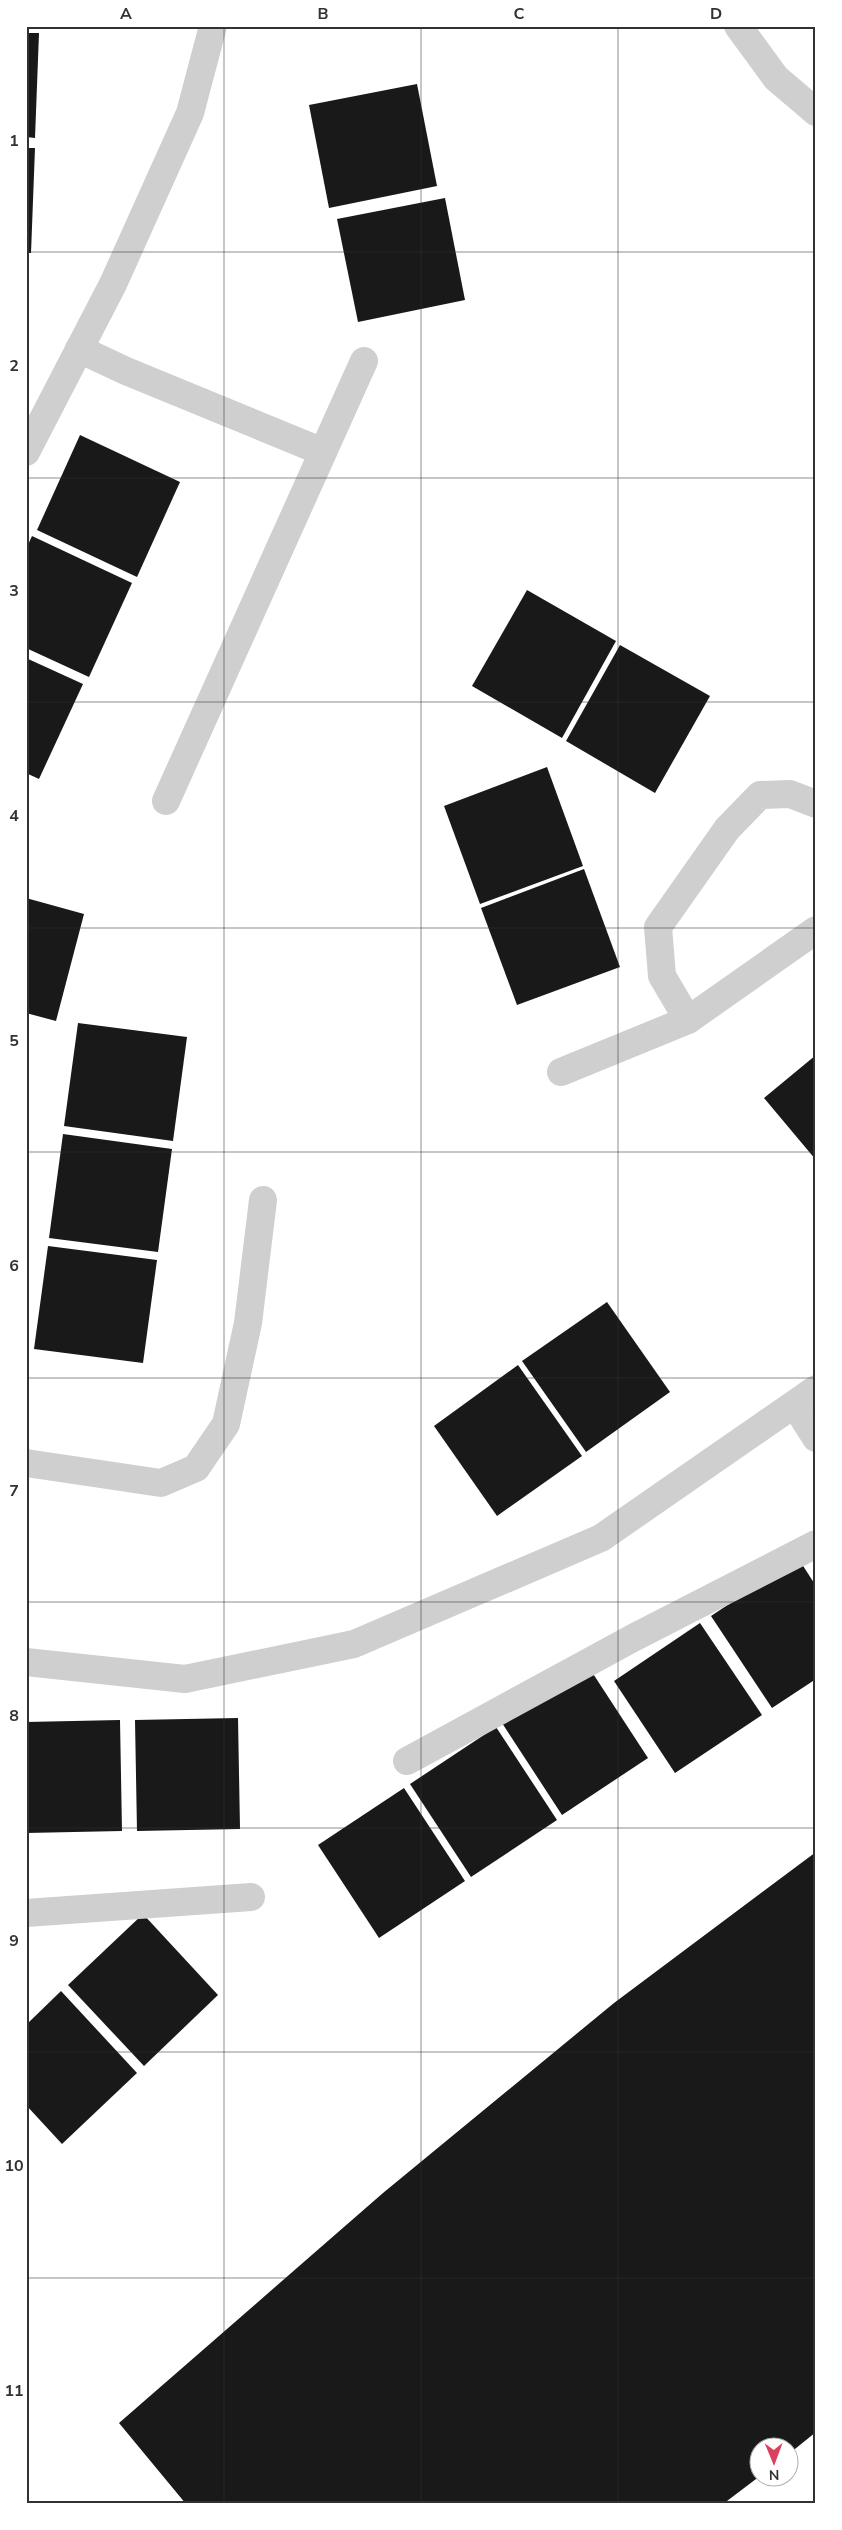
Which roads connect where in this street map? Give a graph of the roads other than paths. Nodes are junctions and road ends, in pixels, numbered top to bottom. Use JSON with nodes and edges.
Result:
{"nodes":[{"id":1,"x":213,"y":26,"type":"edge"},
{"id":2,"x":738,"y":26,"type":"edge"},
{"id":3,"x":816,"y":112,"type":"edge"},
{"id":4,"x":79,"y":349,"type":"junction"},
{"id":5,"x":364,"y":361,"type":"dead end"},
{"id":6,"x":26,"y":452,"type":"edge"},
{"id":7,"x":323,"y":452,"type":"junction"},
{"id":8,"x":166,"y":801,"type":"dead end"},
{"id":9,"x":816,"y":804,"type":"edge"},
{"id":10,"x":816,"y":930,"type":"edge"},
{"id":11,"x":688,"y":1020,"type":"junction"},
{"id":12,"x":561,"y":1072,"type":"dead end"},
{"id":13,"x":263,"y":1200,"type":"dead end"},
{"id":14,"x":806,"y":1397,"type":"edge"},
{"id":15,"x":816,"y":1438,"type":"edge"},
{"id":16,"x":26,"y":1463,"type":"edge"},
{"id":17,"x":816,"y":1544,"type":"edge"},
{"id":18,"x":26,"y":1662,"type":"edge"},
{"id":19,"x":407,"y":1761,"type":"dead end"},
{"id":20,"x":251,"y":1897,"type":"dead end"},
{"id":21,"x":26,"y":1913,"type":"edge"}],
"edges":[{"from":1,"to":4,"type":"street"},
{"from":2,"to":3,"type":"street"},
{"from":4,"to":6,"type":"street"},
{"from":4,"to":7,"type":"street"},
{"from":5,"to":7,"type":"street"},
{"from":7,"to":8,"type":"street"},
{"from":9,"to":11,"type":"street"},
{"from":10,"to":11,"type":"street"},
{"from":11,"to":12,"type":"street"},
{"from":13,"to":16,"type":"street"},
{"from":14,"to":15,"type":"street"},
{"from":14,"to":18,"type":"street"},
{"from":17,"to":19,"type":"street"},
{"from":20,"to":21,"type":"street"}]}
